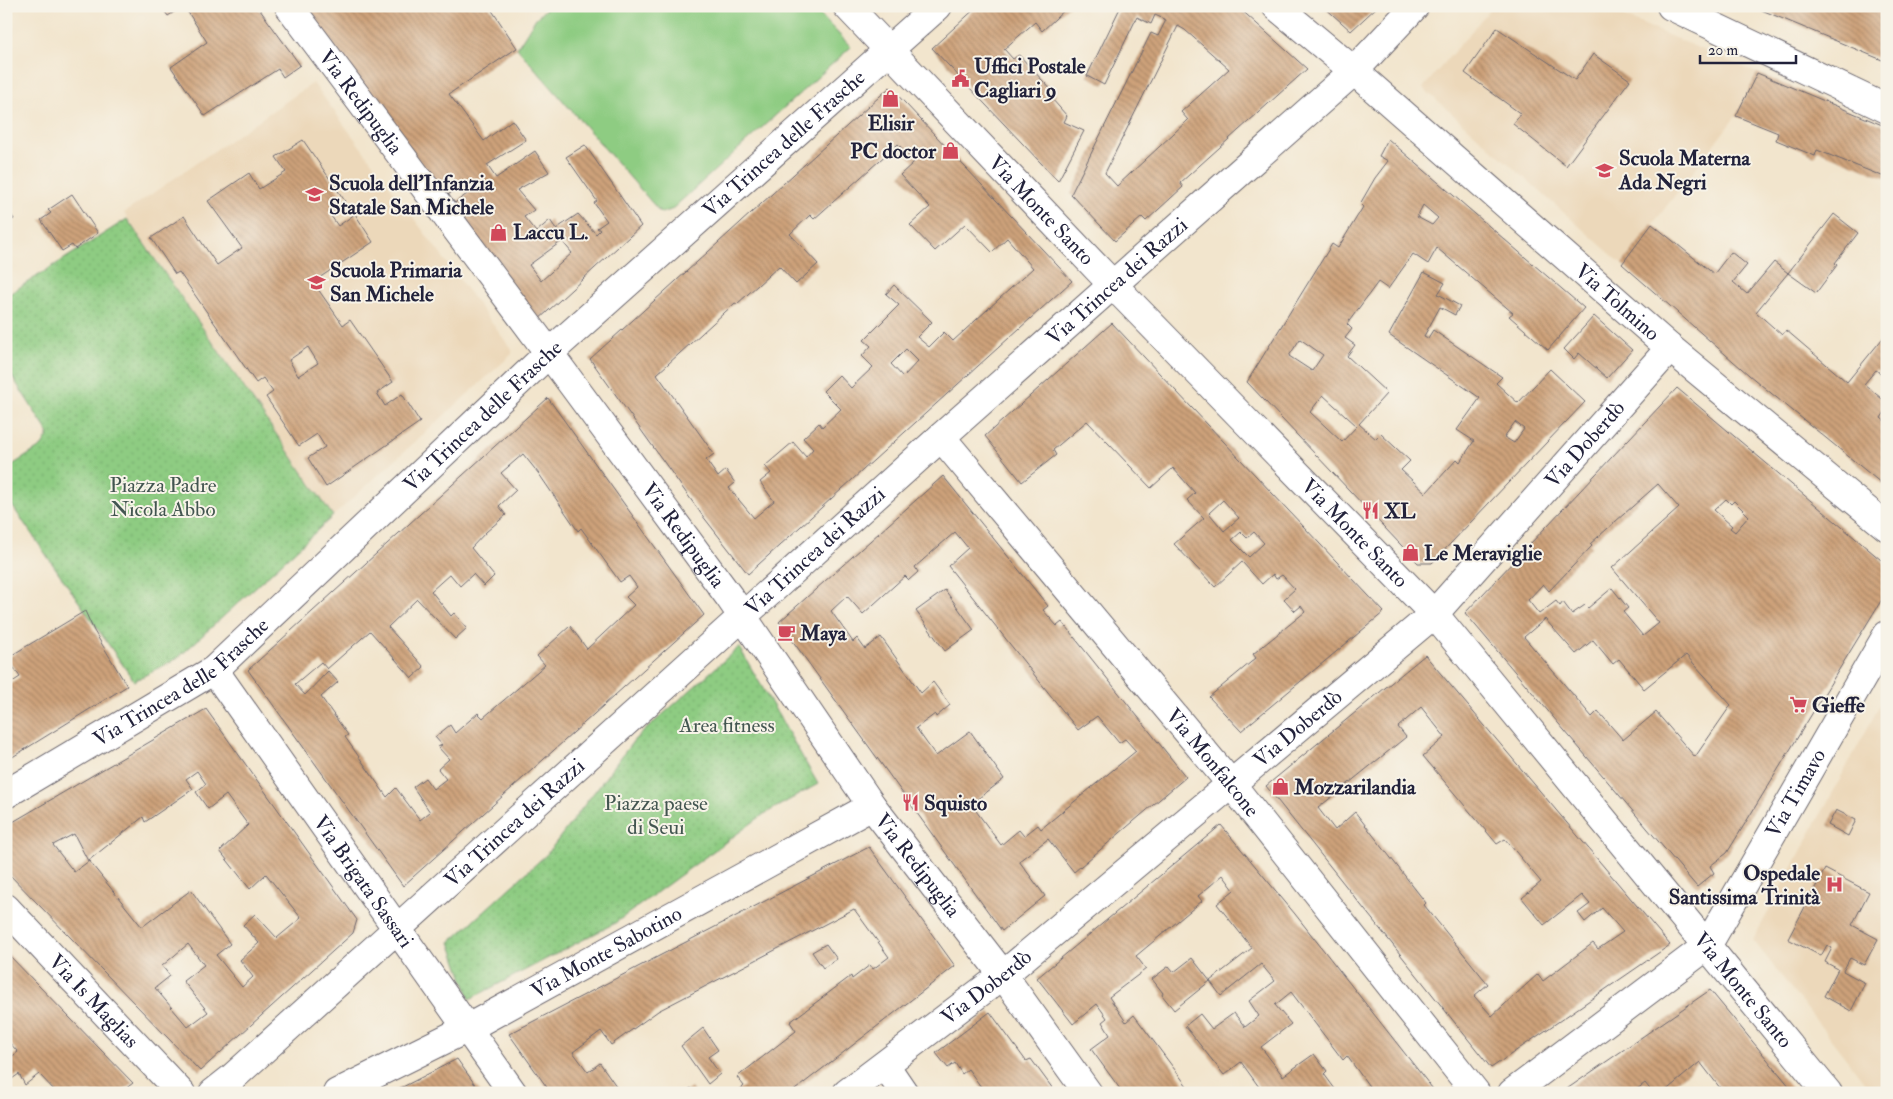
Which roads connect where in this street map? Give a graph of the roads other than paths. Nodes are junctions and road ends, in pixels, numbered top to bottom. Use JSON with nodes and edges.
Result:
{"nodes":[{"id":1,"x":289,"y":6,"type":"edge"},
{"id":2,"x":847,"y":6,"type":"edge"},
{"id":3,"x":938,"y":6,"type":"edge"},
{"id":4,"x":1276,"y":6,"type":"edge"},
{"id":5,"x":1415,"y":6,"type":"edge"},
{"id":6,"x":1671,"y":6,"type":"edge"},
{"id":7,"x":888,"y":50,"type":"junction"},
{"id":8,"x":1354,"y":71,"type":"junction"},
{"id":9,"x":1887,"y":109,"type":"edge"},
{"id":10,"x":1112,"y":284,"type":"junction"},
{"id":11,"x":1670,"y":348,"type":"junction"},
{"id":12,"x":549,"y":353,"type":"junction"},
{"id":13,"x":941,"y":437,"type":"junction"},
{"id":14,"x":1887,"y":527,"type":"edge"},
{"id":15,"x":1434,"y":614,"type":"junction"},
{"id":16,"x":743,"y":616,"type":"junction"},
{"id":17,"x":1887,"y":635,"type":"edge"},
{"id":18,"x":214,"y":670,"type":"junction"},
{"id":19,"x":1232,"y":785,"type":"junction"},
{"id":20,"x":6,"y":794,"type":"edge"},
{"id":21,"x":872,"y":806,"type":"junction"},
{"id":22,"x":6,"y":908,"type":"edge"},
{"id":23,"x":396,"y":929,"type":"junction"},
{"id":24,"x":1707,"y":946,"type":"junction"},
{"id":25,"x":1003,"y":975,"type":"junction"},
{"id":26,"x":468,"y":1028,"type":"junction"},
{"id":27,"x":885,"y":1065,"type":"junction"},
{"id":28,"x":182,"y":1093,"type":"edge"},
{"id":29,"x":213,"y":1093,"type":"edge"},
{"id":30,"x":337,"y":1093,"type":"edge"},
{"id":31,"x":513,"y":1093,"type":"edge"},
{"id":32,"x":847,"y":1093,"type":"edge"},
{"id":33,"x":904,"y":1093,"type":"edge"},
{"id":34,"x":1088,"y":1093,"type":"edge"},
{"id":35,"x":1476,"y":1093,"type":"edge"},
{"id":36,"x":1512,"y":1093,"type":"edge"},
{"id":37,"x":1828,"y":1093,"type":"edge"}],
"edges":[{"from":1,"to":12,"type":"street","name":"Via Redipuglia"},
{"from":2,"to":7,"type":"street","name":"Via Monte Santo"},
{"from":3,"to":7,"type":"street","name":"Via Trincea delle Frasche"},
{"from":4,"to":8,"type":"street","name":"Via Tolmino"},
{"from":5,"to":8,"type":"street","name":"Via Trincea dei Razzi"},
{"from":6,"to":9,"type":"street"},
{"from":7,"to":10,"type":"street","name":"Via Monte Santo"},
{"from":7,"to":12,"type":"street","name":"Via Trincea delle Frasche"},
{"from":8,"to":10,"type":"street","name":"Via Trincea dei Razzi"},
{"from":8,"to":11,"type":"street","name":"Via Tolmino"},
{"from":10,"to":13,"type":"street","name":"Via Trincea dei Razzi"},
{"from":10,"to":15,"type":"street","name":"Via Monte Santo"},
{"from":11,"to":14,"type":"street","name":"Via Tolmino"},
{"from":11,"to":15,"type":"street","name":"Via Doberdò"},
{"from":12,"to":16,"type":"street","name":"Via Redipuglia"},
{"from":12,"to":18,"type":"street","name":"Via Trincea delle Frasche"},
{"from":13,"to":16,"type":"street","name":"Via Trincea dei Razzi"},
{"from":13,"to":19,"type":"street","name":"Via Monfalcone"},
{"from":15,"to":19,"type":"street","name":"Via Doberdò"},
{"from":15,"to":24,"type":"street","name":"Via Monte Santo"},
{"from":16,"to":21,"type":"street","name":"Via Redipuglia"},
{"from":16,"to":23,"type":"street","name":"Via Trincea dei Razzi"},
{"from":17,"to":24,"type":"street","name":"Via Timavo"},
{"from":18,"to":20,"type":"street","name":"Via Trincea delle Frasche"},
{"from":18,"to":23,"type":"street","name":"Via Brigata Sassari"},
{"from":19,"to":25,"type":"street","name":"Via Doberdò"},
{"from":19,"to":35,"type":"street","name":"Via Monfalcone"},
{"from":21,"to":25,"type":"street","name":"Via Redipuglia"},
{"from":21,"to":26,"type":"street","name":"Via Monte Sabotino"},
{"from":22,"to":28,"type":"street","name":"Via Is Maglias"},
{"from":23,"to":26,"type":"street","name":"Via Brigata Sassari"},
{"from":23,"to":29,"type":"street","name":"Via Trincea dei Razzi"},
{"from":24,"to":36,"type":"street","name":"Via Timavo"},
{"from":24,"to":37,"type":"street","name":"Via Monte Santo"},
{"from":25,"to":27,"type":"street","name":"Via Doberdò"},
{"from":25,"to":34,"type":"street","name":"Via Redipuglia"},
{"from":26,"to":30,"type":"street","name":"Via Monte Sabotino"},
{"from":26,"to":31,"type":"street","name":"Via Brigata Sassari"},
{"from":27,"to":32,"type":"street","name":"Via Doberdò"},
{"from":27,"to":33,"type":"street"}]}
